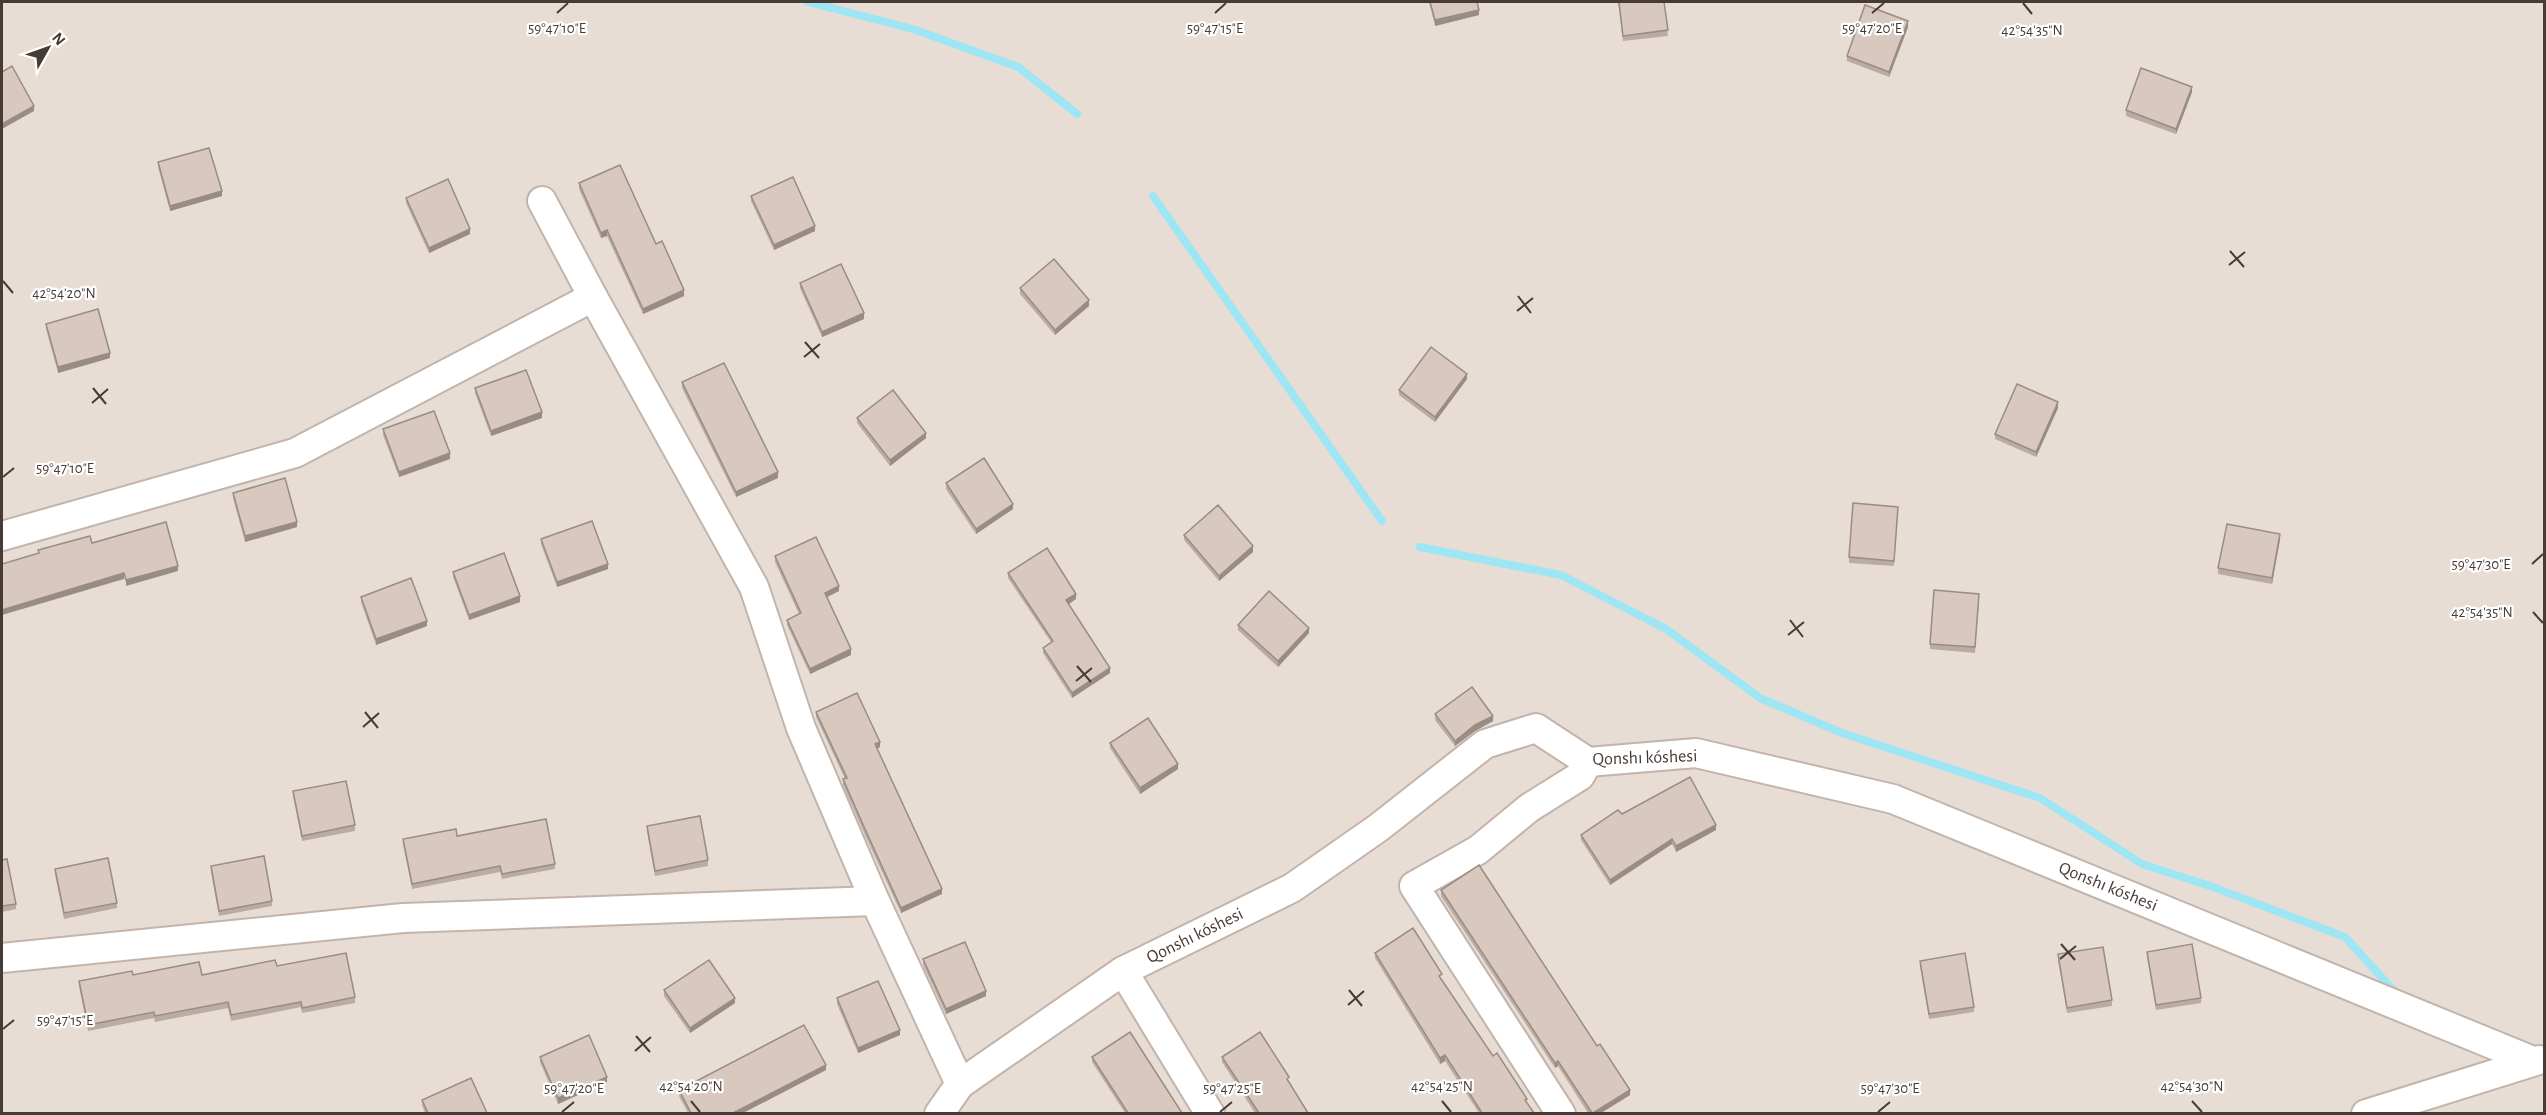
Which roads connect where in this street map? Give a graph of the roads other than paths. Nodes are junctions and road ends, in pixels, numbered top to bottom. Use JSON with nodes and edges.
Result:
{"nodes":[{"id":1,"x":542,"y":201,"type":"dead end"},
{"id":2,"x":593,"y":297,"type":"junction"},
{"id":3,"x":2,"y":536,"type":"edge"},
{"id":4,"x":1588,"y":762,"type":"junction"},
{"id":5,"x":875,"y":901,"type":"junction"},
{"id":6,"x":2,"y":958,"type":"edge"},
{"id":7,"x":1123,"y":971,"type":"junction"},
{"id":8,"x":2538,"y":1061,"type":"edge"},
{"id":9,"x":960,"y":1084,"type":"junction"},
{"id":10,"x":939,"y":1113,"type":"edge"},
{"id":11,"x":1210,"y":1113,"type":"edge"},
{"id":12,"x":1561,"y":1113,"type":"edge"},
{"id":13,"x":2366,"y":1113,"type":"edge"}],
"edges":[{"from":1,"to":2,"type":"street"},
{"from":2,"to":3,"type":"street"},
{"from":2,"to":5,"type":"street"},
{"from":4,"to":7,"type":"street","name":"Qonshı kóshesi"},
{"from":4,"to":8,"type":"street","name":"Qonshı kóshesi"},
{"from":4,"to":12,"type":"street"},
{"from":5,"to":6,"type":"street"},
{"from":5,"to":9,"type":"street"},
{"from":7,"to":9,"type":"street","name":"Qonshı kóshesi"},
{"from":7,"to":11,"type":"street"},
{"from":8,"to":13,"type":"street","name":"Qonshı kóshesi"},
{"from":9,"to":10,"type":"street","name":"Qonshı kóshesi"}]}
